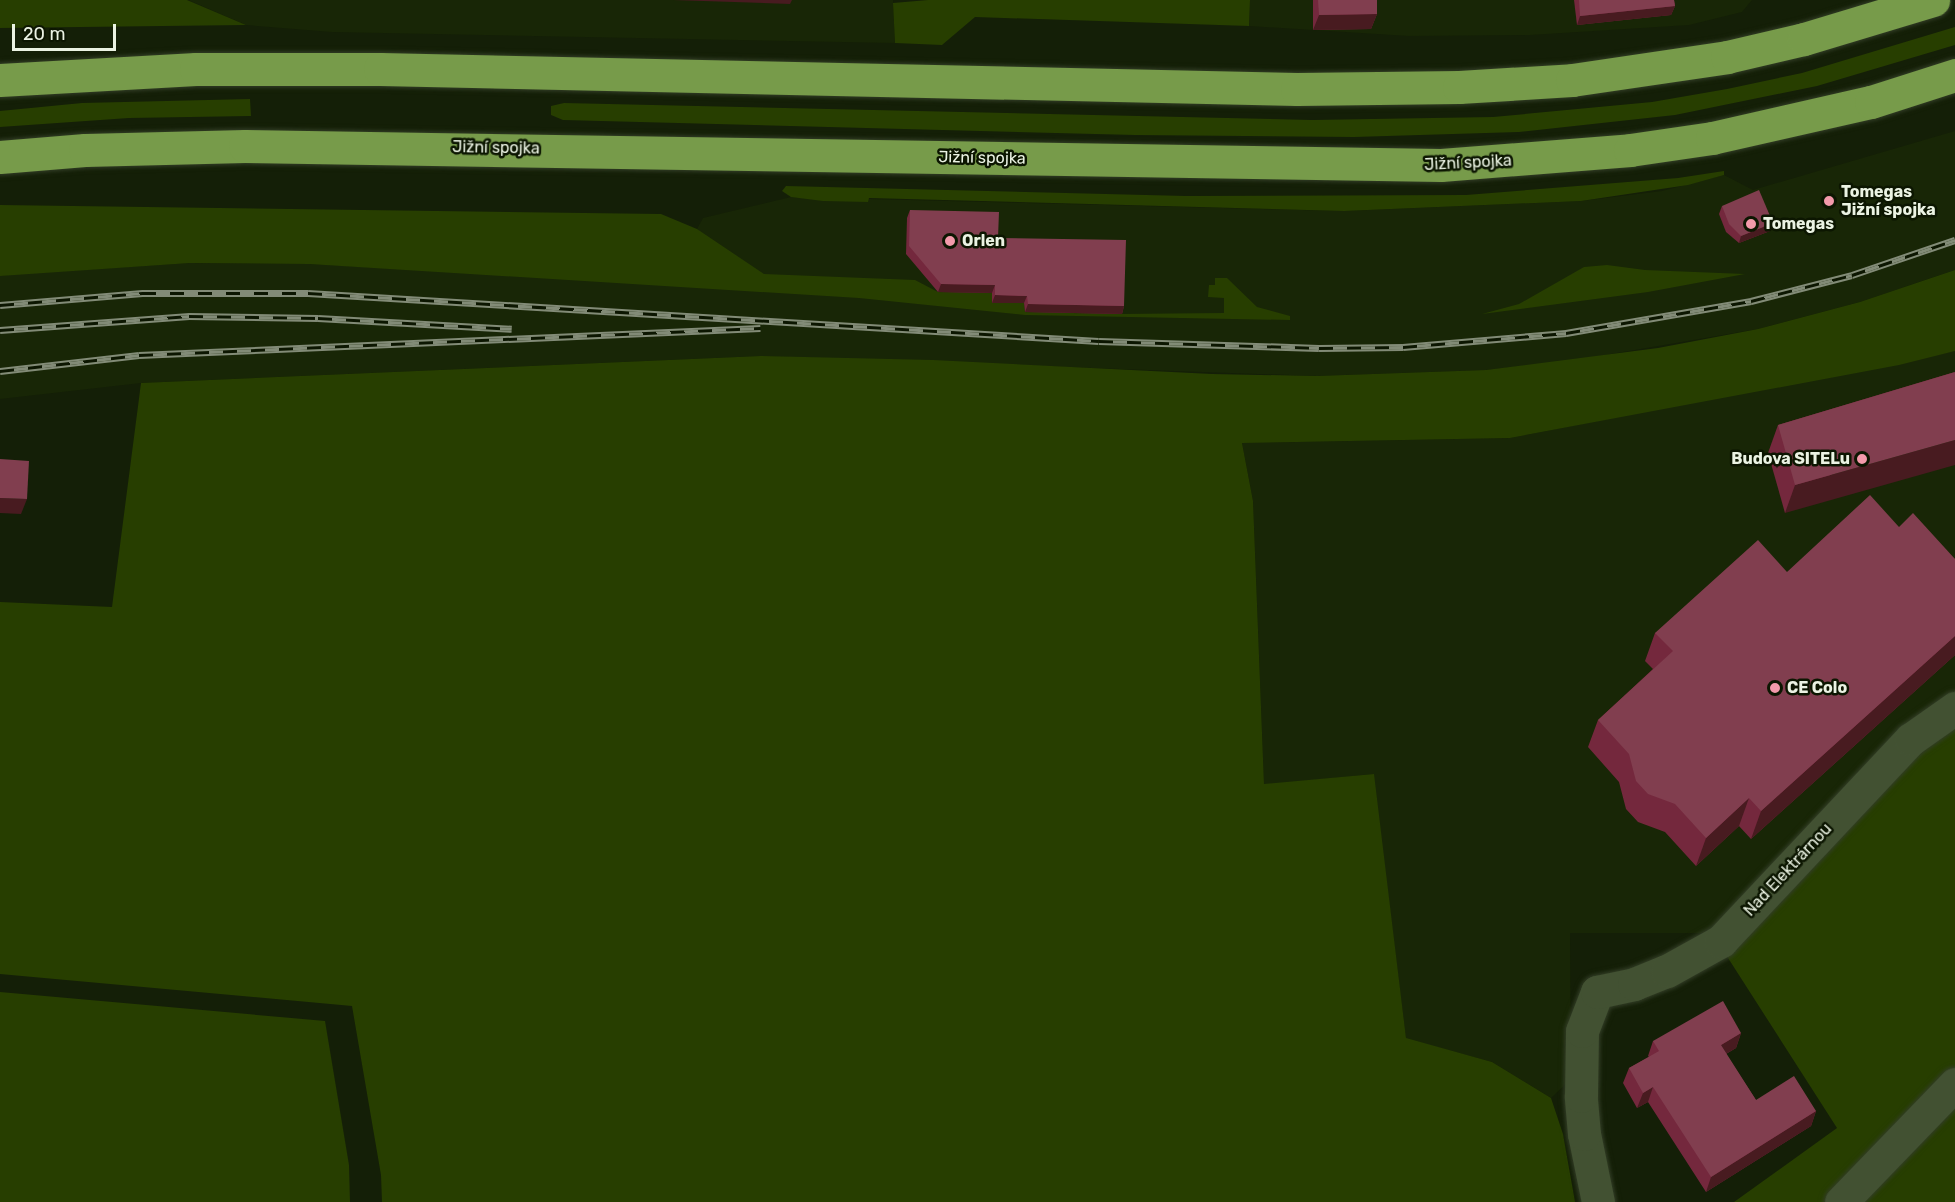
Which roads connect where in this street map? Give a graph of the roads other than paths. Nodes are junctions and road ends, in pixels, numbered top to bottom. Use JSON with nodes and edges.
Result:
{"nodes":[{"id":1,"x":1933,"y":0,"type":"edge"},
{"id":2,"x":1955,"y":75,"type":"edge"},
{"id":3,"x":0,"y":80,"type":"edge"},
{"id":4,"x":0,"y":157,"type":"edge"},
{"id":5,"x":1955,"y":708,"type":"edge"},
{"id":6,"x":1955,"y":1083,"type":"edge"},
{"id":7,"x":1598,"y":1202,"type":"edge"},
{"id":8,"x":1841,"y":1202,"type":"edge"}],
"edges":[{"from":1,"to":3,"type":"highway"},
{"from":2,"to":4,"type":"highway","name":"Jižní spojka"},
{"from":5,"to":7,"type":"street","name":"Nad Elektrárnou"},
{"from":6,"to":8,"type":"street"}]}
